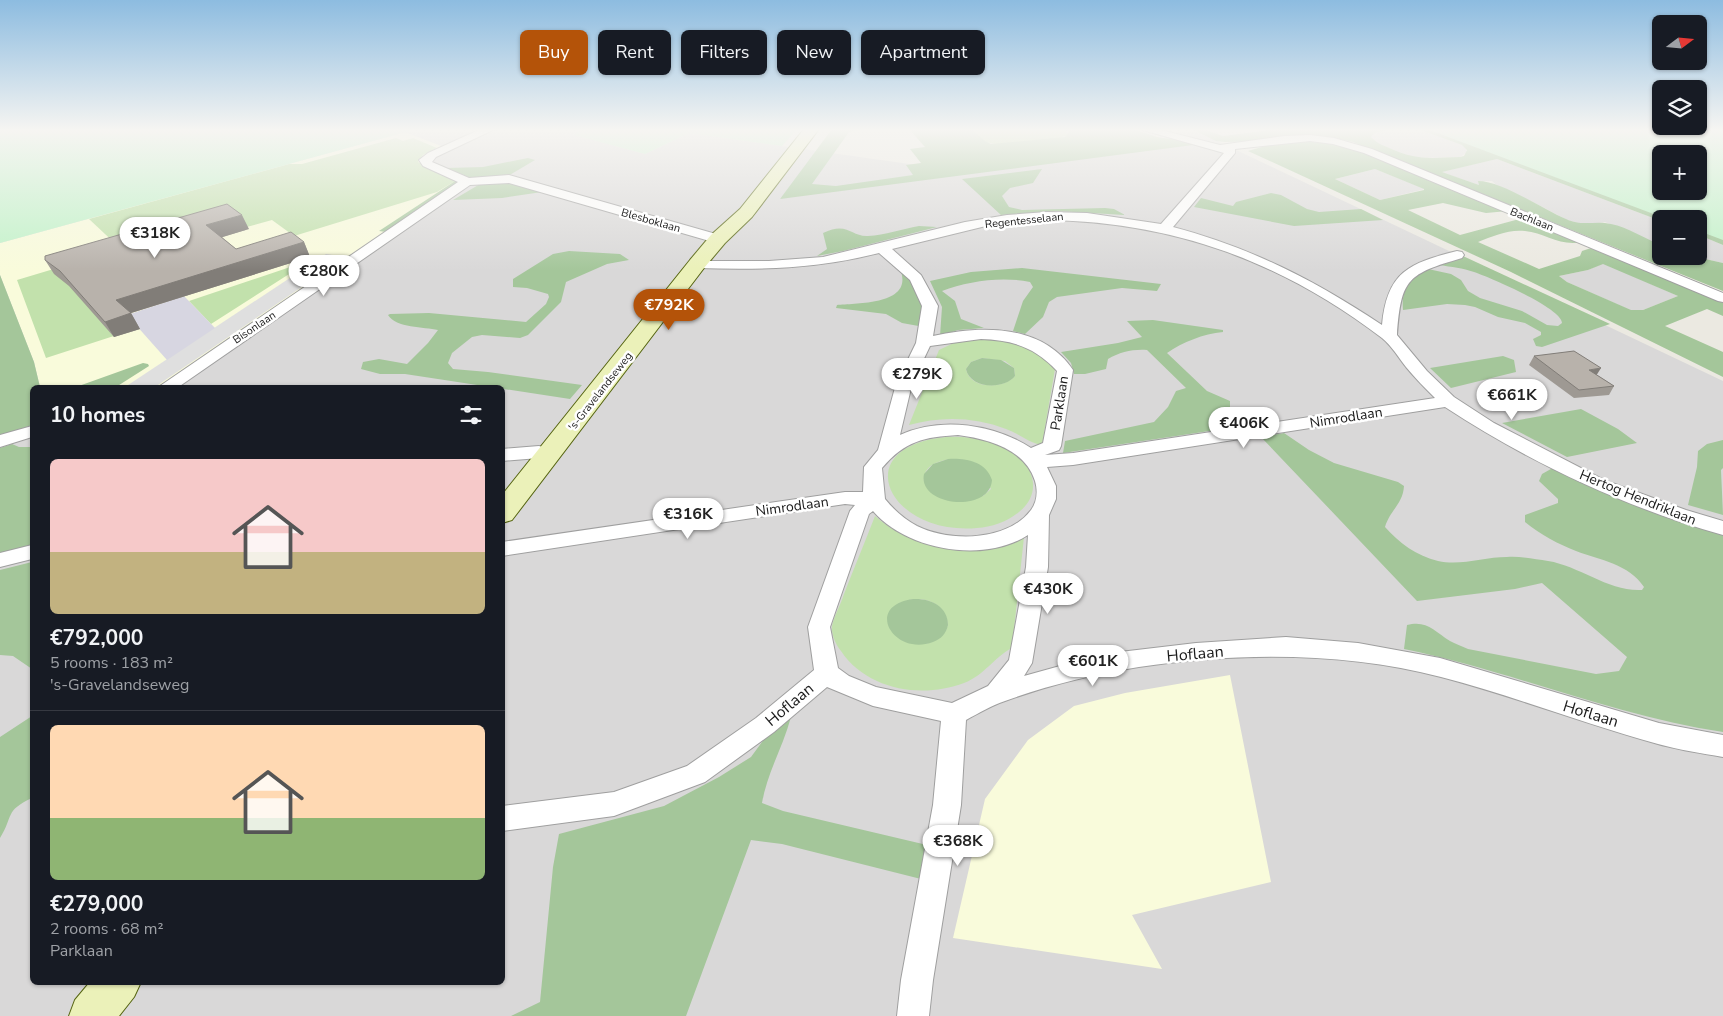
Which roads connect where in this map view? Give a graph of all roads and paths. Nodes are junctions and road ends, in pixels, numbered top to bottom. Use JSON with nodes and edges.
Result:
{"nodes":[{"id":1,"x":455,"y":176,"type":"edge"},
{"id":2,"x":775,"y":176,"type":"edge"},
{"id":3,"x":1209,"y":176,"type":"edge"},
{"id":4,"x":1429,"y":176,"type":"edge"},
{"id":5,"x":467,"y":182,"type":"junction"},
{"id":6,"x":1165,"y":228,"type":"junction"},
{"id":7,"x":718,"y":239,"type":"junction"},
{"id":8,"x":882,"y":248,"type":"junction"},
{"id":9,"x":1456,"y":255,"type":"dead end"},
{"id":10,"x":697,"y":264,"type":"junction"},
{"id":11,"x":1723,"y":298,"type":"edge"},
{"id":12,"x":1389,"y":336,"type":"junction"},
{"id":13,"x":924,"y":343,"type":"junction"},
{"id":14,"x":168,"y":385,"type":"edge"},
{"id":15,"x":1448,"y":401,"type":"junction"},
{"id":16,"x":30,"y":432,"type":"edge"},
{"id":17,"x":0,"y":441,"type":"edge"},
{"id":18,"x":887,"y":449,"type":"junction"},
{"id":19,"x":505,"y":455,"type":"edge"},
{"id":20,"x":550,"y":455,"type":"junction"},
{"id":21,"x":1033,"y":459,"type":"junction"},
{"id":22,"x":874,"y":499,"type":"junction"},
{"id":23,"x":505,"y":510,"type":"edge"},
{"id":24,"x":1039,"y":515,"type":"junction"},
{"id":25,"x":1723,"y":528,"type":"edge"},
{"id":26,"x":505,"y":548,"type":"edge"},
{"id":27,"x":30,"y":552,"type":"edge"},
{"id":28,"x":0,"y":560,"type":"edge"},
{"id":29,"x":827,"y":673,"type":"junction"},
{"id":30,"x":997,"y":693,"type":"junction"},
{"id":31,"x":954,"y":714,"type":"junction"},
{"id":32,"x":1723,"y":746,"type":"edge"},
{"id":33,"x":505,"y":818,"type":"edge"},
{"id":34,"x":117,"y":985,"type":"edge"},
{"id":35,"x":91,"y":1016,"type":"edge"},
{"id":36,"x":913,"y":1016,"type":"edge"}],
"edges":[{"from":1,"to":5,"type":"street"},
{"from":2,"to":7,"type":"street","name":"'s-Gravelandseweg"},
{"from":3,"to":6,"type":"street"},
{"from":4,"to":11,"type":"street","name":"Bachlaan"},
{"from":5,"to":7,"type":"street","name":"Blesboklaan"},
{"from":5,"to":14,"type":"street","name":"Bisonlaan"},
{"from":6,"to":8,"type":"street","name":"Regentesselaan"},
{"from":6,"to":12,"type":"street","name":"Regentesselaan"},
{"from":7,"to":10,"type":"street","name":"'s-Gravelandseweg"},
{"from":8,"to":10,"type":"street","name":"Regentesselaan"},
{"from":8,"to":13,"type":"street"},
{"from":9,"to":12,"type":"street"},
{"from":10,"to":20,"type":"street","name":"'s-Gravelandseweg"},
{"from":12,"to":15,"type":"street","name":"Hertog Hendriklaan"},
{"from":13,"to":18,"type":"street"},
{"from":13,"to":21,"type":"street","name":"Parklaan"},
{"from":15,"to":21,"type":"street","name":"Nimrodlaan"},
{"from":15,"to":25,"type":"street","name":"Hertog Hendriklaan"},
{"from":16,"to":17,"type":"street"},
{"from":18,"to":21,"type":"street"},
{"from":18,"to":22,"type":"street"},
{"from":19,"to":20,"type":"street"},
{"from":20,"to":23,"type":"street","name":"'s-Gravelandseweg"},
{"from":21,"to":24,"type":"street"},
{"from":22,"to":24,"type":"street"},
{"from":22,"to":26,"type":"street","name":"Nimrodlaan"},
{"from":22,"to":29,"type":"street"},
{"from":24,"to":30,"type":"street"},
{"from":27,"to":28,"type":"street"},
{"from":29,"to":31,"type":"street"},
{"from":29,"to":33,"type":"street","name":"Hoflaan"},
{"from":30,"to":31,"type":"street","name":"Hoflaan"},
{"from":30,"to":32,"type":"street","name":"Hoflaan"},
{"from":31,"to":36,"type":"street"},
{"from":34,"to":35,"type":"street"}]}
